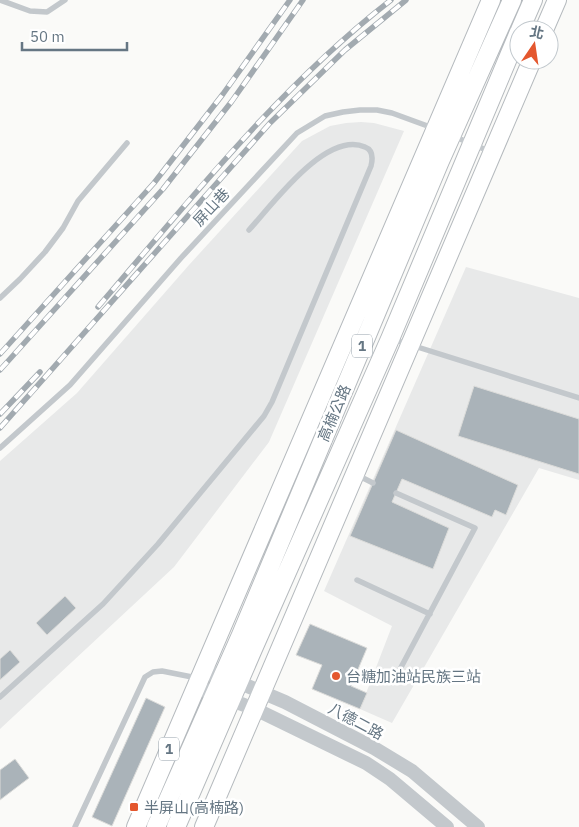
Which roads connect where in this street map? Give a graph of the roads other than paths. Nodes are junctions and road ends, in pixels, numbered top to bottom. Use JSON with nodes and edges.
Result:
{"nodes":[{"id":1,"x":0,"y":0,"type":"edge"},
{"id":2,"x":65,"y":0,"type":"edge"},
{"id":3,"x":491,"y":0,"type":"edge"},
{"id":4,"x":512,"y":0,"type":"edge"},
{"id":5,"x":533,"y":0,"type":"edge"},
{"id":6,"x":557,"y":0,"type":"edge"},
{"id":7,"x":524,"y":20,"type":"edge"},
{"id":8,"x":548,"y":20,"type":"edge"},
{"id":9,"x":509,"y":55,"type":"edge"},
{"id":10,"x":528,"y":70,"type":"edge"},
{"id":11,"x":435,"y":129,"type":"junction"},
{"id":12,"x":451,"y":136,"type":"junction"},
{"id":13,"x":127,"y":143,"type":"dead end"},
{"id":14,"x":471,"y":144,"type":"junction"},
{"id":15,"x":492,"y":152,"type":"junction"},
{"id":16,"x":249,"y":230,"type":"dead end"},
{"id":17,"x":0,"y":298,"type":"edge"},
{"id":18,"x":390,"y":338,"type":"junction"},
{"id":19,"x":410,"y":345,"type":"junction"},
{"id":20,"x":579,"y":398,"type":"edge"},
{"id":21,"x":0,"y":448,"type":"edge"},
{"id":22,"x":355,"y":474,"type":"junction"},
{"id":23,"x":373,"y":483,"type":"dead end"},
{"id":24,"x":396,"y":493,"type":"dead end"},
{"id":25,"x":356,"y":580,"type":"dead end"},
{"id":26,"x":430,"y":614,"type":"junction"},
{"id":27,"x":398,"y":673,"type":"dead end"},
{"id":28,"x":199,"y":679,"type":"junction"},
{"id":29,"x":230,"y":680,"type":"junction"},
{"id":30,"x":262,"y":692,"type":"junction"},
{"id":31,"x":0,"y":697,"type":"edge"},
{"id":32,"x":223,"y":697,"type":"junction"},
{"id":33,"x":255,"y":709,"type":"junction"},
{"id":34,"x":75,"y":827,"type":"edge"},
{"id":35,"x":136,"y":827,"type":"edge"},
{"id":36,"x":156,"y":827,"type":"edge"},
{"id":37,"x":176,"y":827,"type":"edge"},
{"id":38,"x":204,"y":827,"type":"edge"},
{"id":39,"x":446,"y":827,"type":"edge"},
{"id":40,"x":478,"y":827,"type":"edge"}],
"edges":[{"from":1,"to":2,"type":"lane"},
{"from":3,"to":11,"type":"main road","name":"高楠公路","number":"1"},
{"from":4,"to":12,"type":"main road","name":"高楠公路","number":"1"},
{"from":5,"to":7,"type":"main road","name":"高楠公路","number":"1"},
{"from":6,"to":8,"type":"main road"},
{"from":9,"to":14,"type":"main road","name":"高楠公路","number":"1"},
{"from":10,"to":15,"type":"main road"},
{"from":11,"to":12,"type":"lane","name":"屏山巷"},
{"from":11,"to":21,"type":"lane","name":"屏山巷"},
{"from":11,"to":28,"type":"main road","name":"高楠公路","number":"1"},
{"from":12,"to":14,"type":"lane","name":"屏山巷"},
{"from":12,"to":29,"type":"main road","name":"高楠公路","number":"1"},
{"from":13,"to":17,"type":"lane"},
{"from":14,"to":15,"type":"lane","name":"屏山巷"},
{"from":14,"to":18,"type":"main road","name":"高楠公路","number":"1"},
{"from":15,"to":19,"type":"main road"},
{"from":16,"to":31,"type":"lane"},
{"from":18,"to":19,"type":"lane"},
{"from":18,"to":29,"type":"main road","name":"高楠公路","number":"1"},
{"from":19,"to":20,"type":"lane"},
{"from":19,"to":22,"type":"main road"},
{"from":22,"to":23,"type":"lane"},
{"from":22,"to":30,"type":"main road"},
{"from":24,"to":26,"type":"lane"},
{"from":25,"to":26,"type":"lane"},
{"from":26,"to":27,"type":"lane"},
{"from":28,"to":29,"type":"street","name":"八德二路"},
{"from":28,"to":32,"type":"street"},
{"from":28,"to":34,"type":"lane"},
{"from":28,"to":35,"type":"main road","name":"高楠公路","number":"1"},
{"from":29,"to":30,"type":"street","name":"八德二路"},
{"from":29,"to":32,"type":"main road","name":"高楠公路","number":"1"},
{"from":30,"to":33,"type":"main road"},
{"from":30,"to":40,"type":"street","name":"八德二路"},
{"from":32,"to":33,"type":"street"},
{"from":32,"to":36,"type":"main road","name":"高楠公路","number":"1"},
{"from":32,"to":37,"type":"main road","name":"高楠公路","number":"1"},
{"from":33,"to":38,"type":"main road"},
{"from":33,"to":39,"type":"street"}]}
